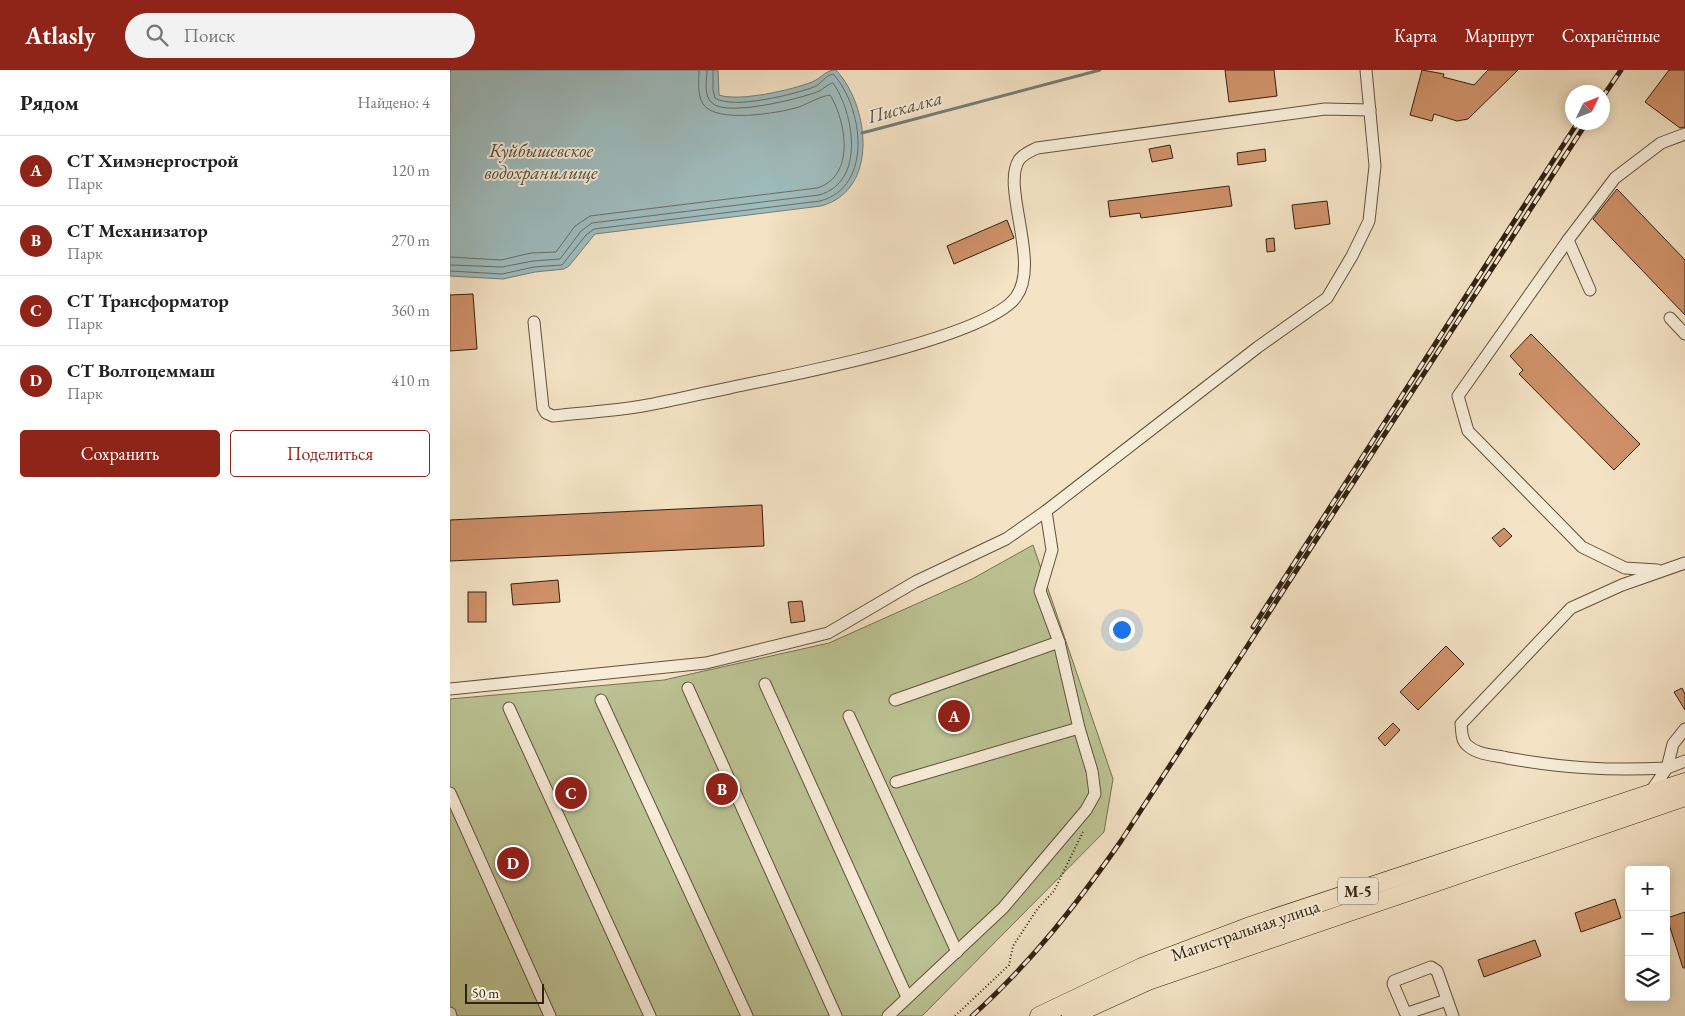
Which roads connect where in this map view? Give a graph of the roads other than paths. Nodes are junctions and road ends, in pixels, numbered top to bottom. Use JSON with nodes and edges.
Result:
{"nodes":[{"id":1,"x":1366,"y":70,"type":"edge"},
{"id":2,"x":1370,"y":110,"type":"junction"},
{"id":3,"x":1685,"y":134,"type":"edge"},
{"id":4,"x":1568,"y":240,"type":"junction"},
{"id":5,"x":1590,"y":290,"type":"dead end"},
{"id":6,"x":1670,"y":318,"type":"dead end"},
{"id":7,"x":534,"y":322,"type":"dead end"},
{"id":8,"x":1685,"y":334,"type":"edge"},
{"id":9,"x":1046,"y":511,"type":"junction"},
{"id":10,"x":1685,"y":563,"type":"edge"},
{"id":11,"x":1664,"y":570,"type":"junction"},
{"id":12,"x":1059,"y":642,"type":"junction"},
{"id":13,"x":765,"y":684,"type":"dead end"},
{"id":14,"x":688,"y":688,"type":"dead end"},
{"id":15,"x":450,"y":689,"type":"edge"},
{"id":16,"x":602,"y":700,"type":"dead end"},
{"id":17,"x":895,"y":700,"type":"dead end"},
{"id":18,"x":509,"y":708,"type":"dead end"},
{"id":19,"x":849,"y":716,"type":"dead end"},
{"id":20,"x":1079,"y":728,"type":"junction"},
{"id":21,"x":1685,"y":729,"type":"edge"},
{"id":22,"x":1685,"y":761,"type":"edge"},
{"id":23,"x":1667,"y":768,"type":"junction"},
{"id":24,"x":896,"y":782,"type":"dead end"},
{"id":25,"x":1685,"y":782,"type":"edge"},
{"id":26,"x":450,"y":793,"type":"edge"},
{"id":27,"x":1648,"y":795,"type":"junction"},
{"id":28,"x":1685,"y":797,"type":"edge"},
{"id":29,"x":957,"y":952,"type":"junction"},
{"id":30,"x":907,"y":997,"type":"junction"},
{"id":31,"x":1447,"y":1000,"type":"junction"},
{"id":32,"x":550,"y":1016,"type":"edge"},
{"id":33,"x":650,"y":1016,"type":"edge"},
{"id":34,"x":747,"y":1016,"type":"edge"},
{"id":35,"x":836,"y":1016,"type":"edge"},
{"id":36,"x":888,"y":1016,"type":"edge"},
{"id":37,"x":1038,"y":1016,"type":"edge"},
{"id":38,"x":1071,"y":1016,"type":"edge"},
{"id":39,"x":1453,"y":1016,"type":"edge"}],
"edges":[{"from":1,"to":2,"type":"street"},
{"from":2,"to":7,"type":"street"},
{"from":2,"to":9,"type":"street"},
{"from":3,"to":4,"type":"street"},
{"from":4,"to":5,"type":"street"},
{"from":4,"to":11,"type":"street"},
{"from":6,"to":8,"type":"street"},
{"from":9,"to":12,"type":"street"},
{"from":9,"to":15,"type":"street"},
{"from":10,"to":11,"type":"street"},
{"from":11,"to":23,"type":"street"},
{"from":12,"to":17,"type":"street"},
{"from":12,"to":20,"type":"street"},
{"from":13,"to":30,"type":"street"},
{"from":14,"to":35,"type":"street"},
{"from":16,"to":34,"type":"street"},
{"from":18,"to":33,"type":"street"},
{"from":19,"to":29,"type":"street"},
{"from":20,"to":24,"type":"street"},
{"from":20,"to":29,"type":"street"},
{"from":21,"to":23,"type":"street"},
{"from":22,"to":23,"type":"street"},
{"from":23,"to":27,"type":"street"},
{"from":25,"to":27,"type":"highway","name":"Магистральная улица","number":"М-5"},
{"from":26,"to":32,"type":"street"},
{"from":27,"to":37,"type":"highway","name":"Магистральная улица","number":"М-5"},
{"from":28,"to":38,"type":"highway","name":"Магистральная улица","number":"М-5"},
{"from":29,"to":30,"type":"street"},
{"from":30,"to":36,"type":"street"},
{"from":31,"to":31,"type":"street"},
{"from":31,"to":39,"type":"street"}]}
